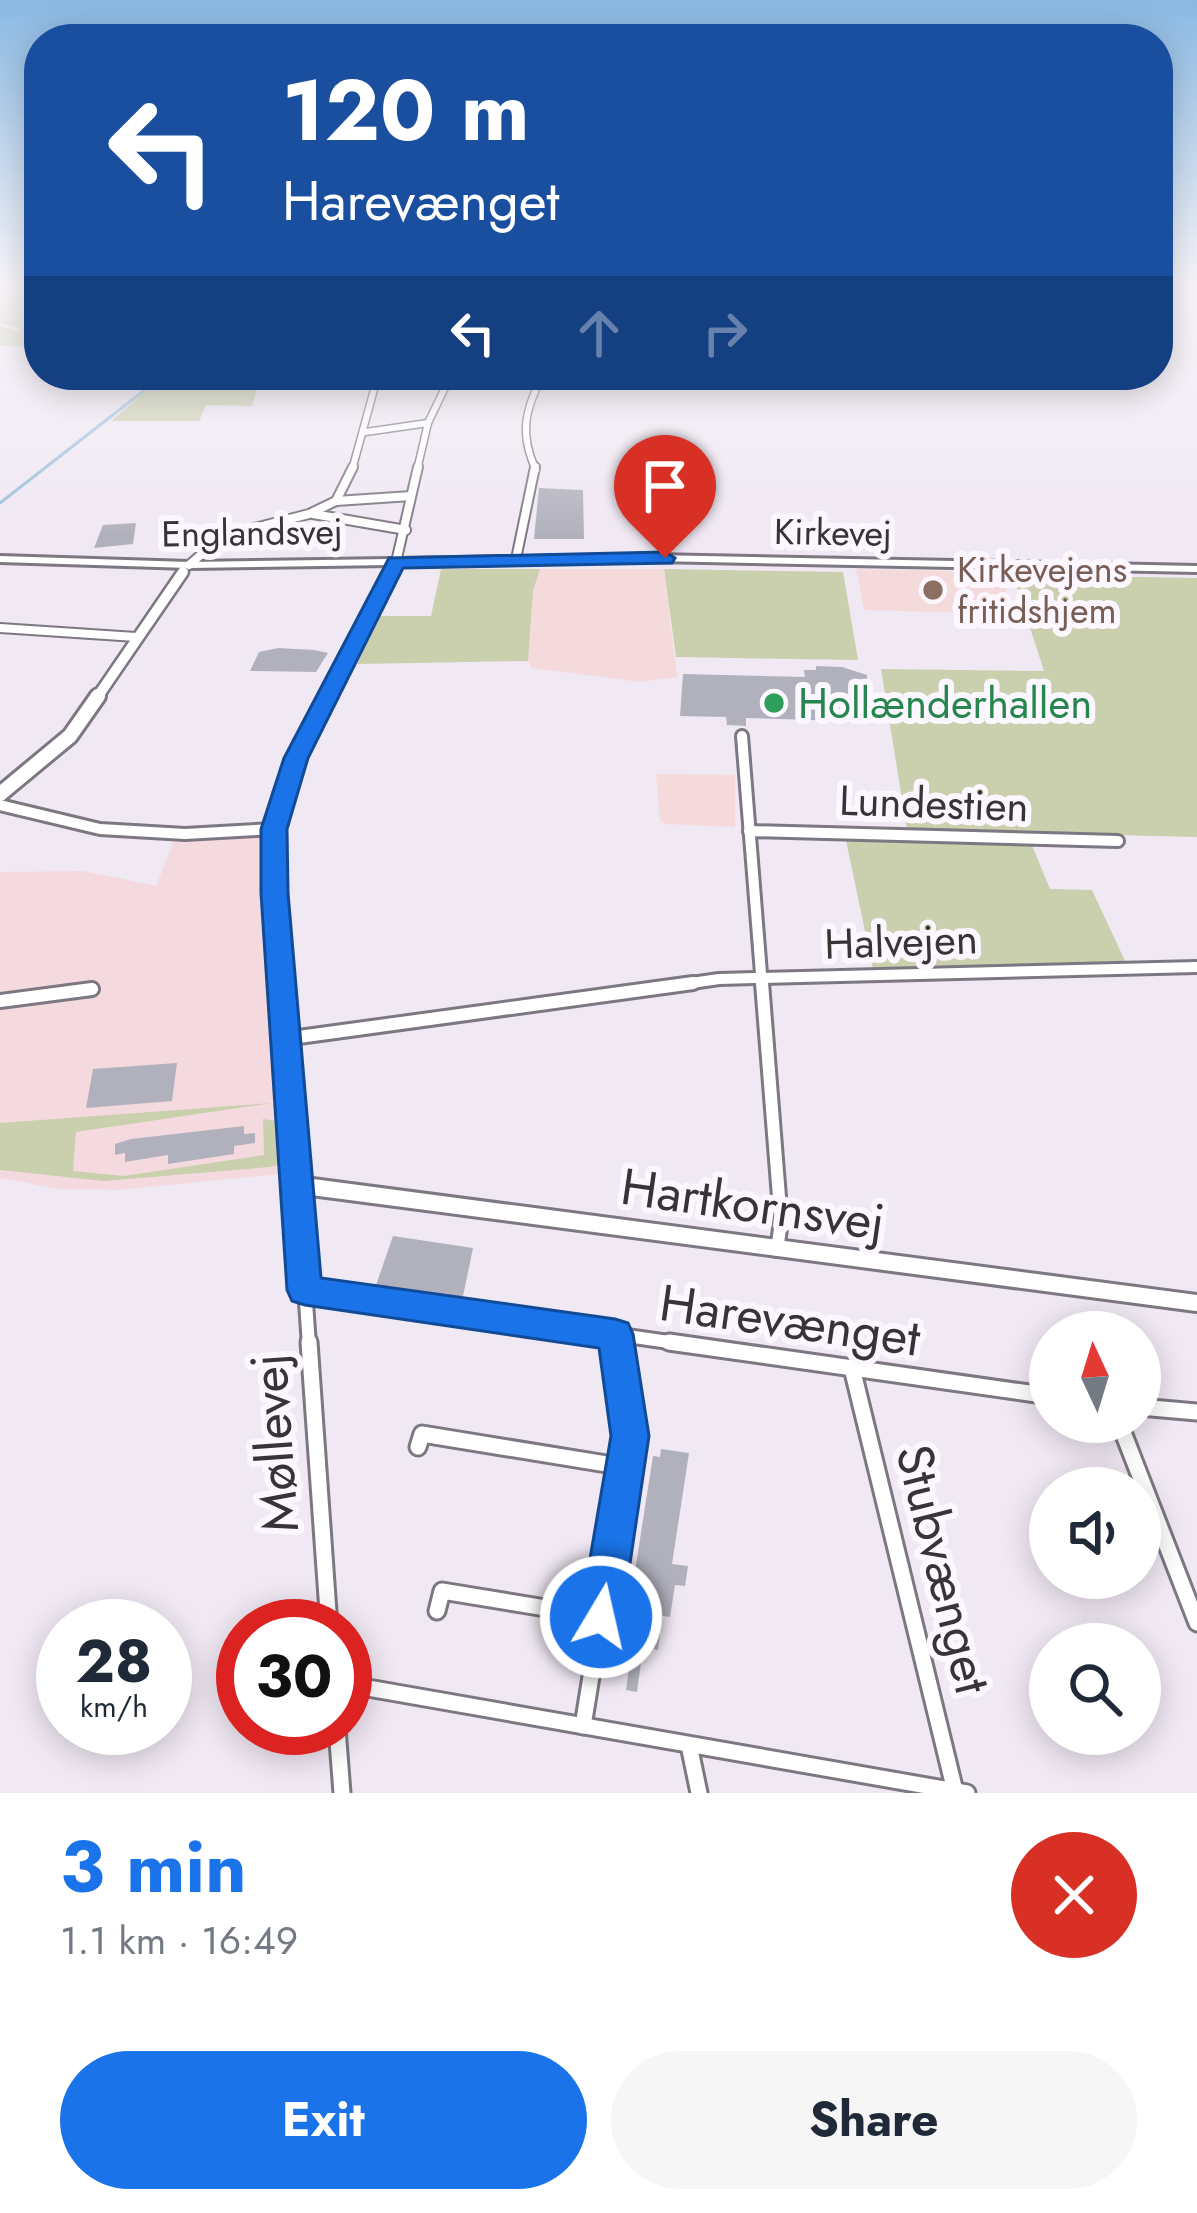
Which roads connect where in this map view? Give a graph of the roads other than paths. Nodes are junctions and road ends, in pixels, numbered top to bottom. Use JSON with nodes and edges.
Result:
{"nodes":[{"id":1,"x":375,"y":390,"type":"edge"},
{"id":2,"x":444,"y":390,"type":"edge"},
{"id":3,"x":535,"y":390,"type":"edge"},
{"id":4,"x":428,"y":423,"type":"junction"},
{"id":5,"x":366,"y":432,"type":"junction"},
{"id":6,"x":411,"y":496,"type":"junction"},
{"id":7,"x":336,"y":501,"type":"junction"},
{"id":8,"x":309,"y":514,"type":"junction"},
{"id":9,"x":406,"y":530,"type":"junction"},
{"id":10,"x":516,"y":559,"type":"junction"},
{"id":11,"x":396,"y":562,"type":"junction"},
{"id":12,"x":0,"y":563,"type":"edge"},
{"id":13,"x":186,"y":569,"type":"junction"},
{"id":14,"x":1197,"y":569,"type":"edge"},
{"id":15,"x":0,"y":628,"type":"edge"},
{"id":16,"x":136,"y":637,"type":"junction"},
{"id":17,"x":742,"y":736,"type":"dead end"},
{"id":18,"x":0,"y":794,"type":"edge"},
{"id":19,"x":0,"y":806,"type":"edge"},
{"id":20,"x":274,"y":829,"type":"junction"},
{"id":21,"x":748,"y":831,"type":"junction"},
{"id":22,"x":1118,"y":842,"type":"dead end"},
{"id":23,"x":1197,"y":967,"type":"edge"},
{"id":24,"x":760,"y":977,"type":"junction"},
{"id":25,"x":92,"y":989,"type":"dead end"},
{"id":26,"x":0,"y":1000,"type":"edge"},
{"id":27,"x":284,"y":1039,"type":"junction"},
{"id":28,"x":298,"y":1190,"type":"junction"},
{"id":29,"x":777,"y":1250,"type":"junction"},
{"id":30,"x":305,"y":1290,"type":"junction"},
{"id":31,"x":1197,"y":1303,"type":"edge"},
{"id":32,"x":615,"y":1334,"type":"junction"},
{"id":33,"x":852,"y":1368,"type":"junction"},
{"id":34,"x":1029,"y":1393,"type":"edge"},
{"id":35,"x":1161,"y":1409,"type":"edge"},
{"id":36,"x":1197,"y":1412,"type":"edge"},
{"id":37,"x":1127,"y":1443,"type":"edge"},
{"id":38,"x":418,"y":1447,"type":"dead end"},
{"id":39,"x":625,"y":1467,"type":"junction"},
{"id":40,"x":327,"y":1599,"type":"edge"},
{"id":41,"x":437,"y":1611,"type":"dead end"},
{"id":42,"x":601,"y":1617,"type":"junction"},
{"id":43,"x":1197,"y":1623,"type":"edge"},
{"id":44,"x":372,"y":1689,"type":"edge"},
{"id":45,"x":583,"y":1726,"type":"junction"},
{"id":46,"x":689,"y":1745,"type":"junction"},
{"id":47,"x":339,"y":1755,"type":"edge"},
{"id":48,"x":961,"y":1792,"type":"edge"},
{"id":49,"x":342,"y":1793,"type":"edge"},
{"id":50,"x":699,"y":1793,"type":"edge"}],
"edges":[{"from":1,"to":5,"type":"street"},
{"from":2,"to":4,"type":"street"},
{"from":3,"to":10,"type":"street"},
{"from":4,"to":5,"type":"street"},
{"from":4,"to":6,"type":"street"},
{"from":5,"to":7,"type":"street"},
{"from":6,"to":7,"type":"street"},
{"from":6,"to":9,"type":"street"},
{"from":7,"to":8,"type":"street"},
{"from":8,"to":9,"type":"street"},
{"from":8,"to":13,"type":"street"},
{"from":9,"to":11,"type":"street"},
{"from":10,"to":11,"type":"main road","name":"Kirkevej"},
{"from":10,"to":14,"type":"main road","name":"Kirkevej"},
{"from":11,"to":13,"type":"main road","name":"Englandsvej"},
{"from":11,"to":20,"type":"street","name":"Møllevej"},
{"from":12,"to":13,"type":"main road","name":"Englandsvej"},
{"from":13,"to":16,"type":"street"},
{"from":15,"to":16,"type":"street"},
{"from":16,"to":18,"type":"street"},
{"from":17,"to":21,"type":"street"},
{"from":19,"to":20,"type":"street"},
{"from":20,"to":27,"type":"street","name":"Møllevej"},
{"from":21,"to":22,"type":"street","name":"Lundestien"},
{"from":21,"to":24,"type":"street"},
{"from":23,"to":24,"type":"street","name":"Halvejen"},
{"from":24,"to":27,"type":"street","name":"Halvejen"},
{"from":24,"to":29,"type":"street"},
{"from":25,"to":26,"type":"street"},
{"from":27,"to":28,"type":"street","name":"Møllevej"},
{"from":28,"to":29,"type":"street","name":"Hartkornsvej"},
{"from":28,"to":30,"type":"street","name":"Møllevej"},
{"from":29,"to":31,"type":"street","name":"Hartkornsvej"},
{"from":30,"to":32,"type":"street","name":"Harevænget"},
{"from":30,"to":40,"type":"street","name":"Møllevej"},
{"from":32,"to":33,"type":"street","name":"Harevænget"},
{"from":32,"to":39,"type":"street"},
{"from":33,"to":34,"type":"street","name":"Harevænget"},
{"from":33,"to":48,"type":"street","name":"Stubvænget"},
{"from":35,"to":36,"type":"street"},
{"from":37,"to":43,"type":"street"},
{"from":38,"to":39,"type":"street"},
{"from":39,"to":42,"type":"street"},
{"from":41,"to":42,"type":"street"},
{"from":42,"to":45,"type":"street"},
{"from":44,"to":45,"type":"street"},
{"from":45,"to":46,"type":"street"},
{"from":46,"to":48,"type":"street"},
{"from":46,"to":50,"type":"street"},
{"from":47,"to":49,"type":"street"}]}
